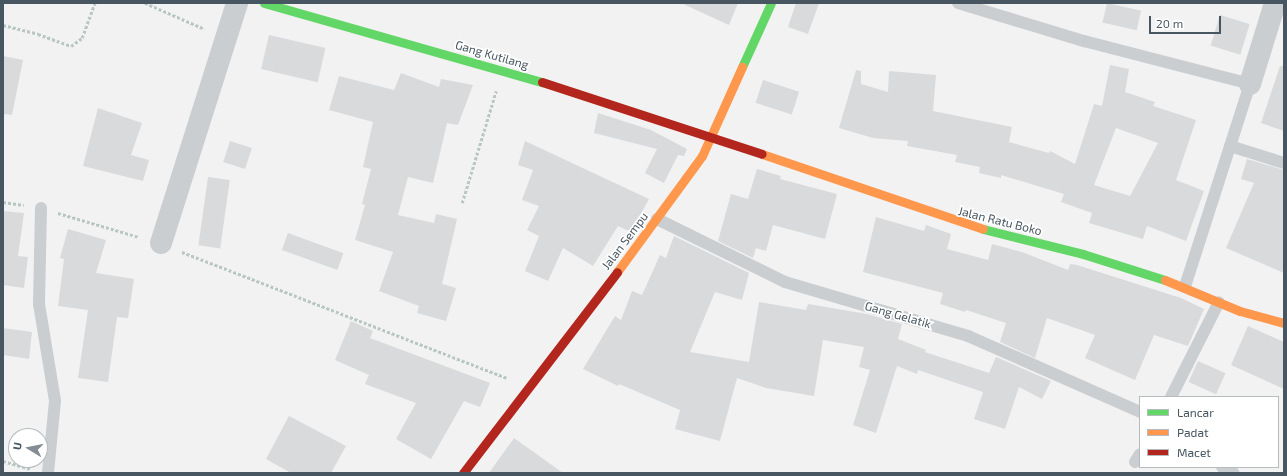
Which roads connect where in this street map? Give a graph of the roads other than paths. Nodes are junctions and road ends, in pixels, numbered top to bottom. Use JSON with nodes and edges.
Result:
{"nodes":[{"id":1,"x":237,"y":3,"type":"edge"},
{"id":2,"x":264,"y":3,"type":"edge"},
{"id":3,"x":771,"y":3,"type":"edge"},
{"id":4,"x":958,"y":3,"type":"edge"},
{"id":5,"x":1278,"y":5,"type":"edge"},
{"id":6,"x":1250,"y":84,"type":"junction"},
{"id":7,"x":712,"y":136,"type":"junction"},
{"id":8,"x":1230,"y":146,"type":"junction"},
{"id":9,"x":1284,"y":163,"type":"edge"},
{"id":10,"x":41,"y":208,"type":"road end"},
{"id":11,"x":657,"y":219,"type":"junction"},
{"id":12,"x":160,"y":244,"type":"road end"},
{"id":13,"x":1185,"y":286,"type":"junction"},
{"id":14,"x":1218,"y":302,"type":"junction"},
{"id":15,"x":1284,"y":324,"type":"edge"},
{"id":16,"x":1171,"y":396,"type":"edge"},
{"id":17,"x":1139,"y":412,"type":"edge"},
{"id":18,"x":1224,"y":468,"type":"edge"},
{"id":19,"x":42,"y":472,"type":"edge"},
{"id":20,"x":463,"y":473,"type":"edge"},
{"id":21,"x":1234,"y":473,"type":"edge"}],
"edges":[{"from":1,"to":12,"type":"street"},
{"from":2,"to":7,"type":"street","name":"Gang Kutilang"},
{"from":3,"to":7,"type":"street","name":"Jalan Sempu"},
{"from":4,"to":6,"type":"lane"},
{"from":5,"to":6,"type":"street"},
{"from":6,"to":8,"type":"lane"},
{"from":7,"to":11,"type":"street","name":"Jalan Sempu"},
{"from":7,"to":13,"type":"street","name":"Jalan Ratu Boko"},
{"from":8,"to":9,"type":"lane"},
{"from":8,"to":13,"type":"lane"},
{"from":10,"to":19,"type":"lane"},
{"from":11,"to":17,"type":"lane","name":"Gang Gelatik"},
{"from":11,"to":20,"type":"street","name":"Jalan Sempu"},
{"from":13,"to":14,"type":"street","name":"Jalan Ratu Boko"},
{"from":14,"to":15,"type":"street","name":"Jalan Ratu Boko"},
{"from":14,"to":16,"type":"lane"},
{"from":18,"to":21,"type":"lane"}]}
